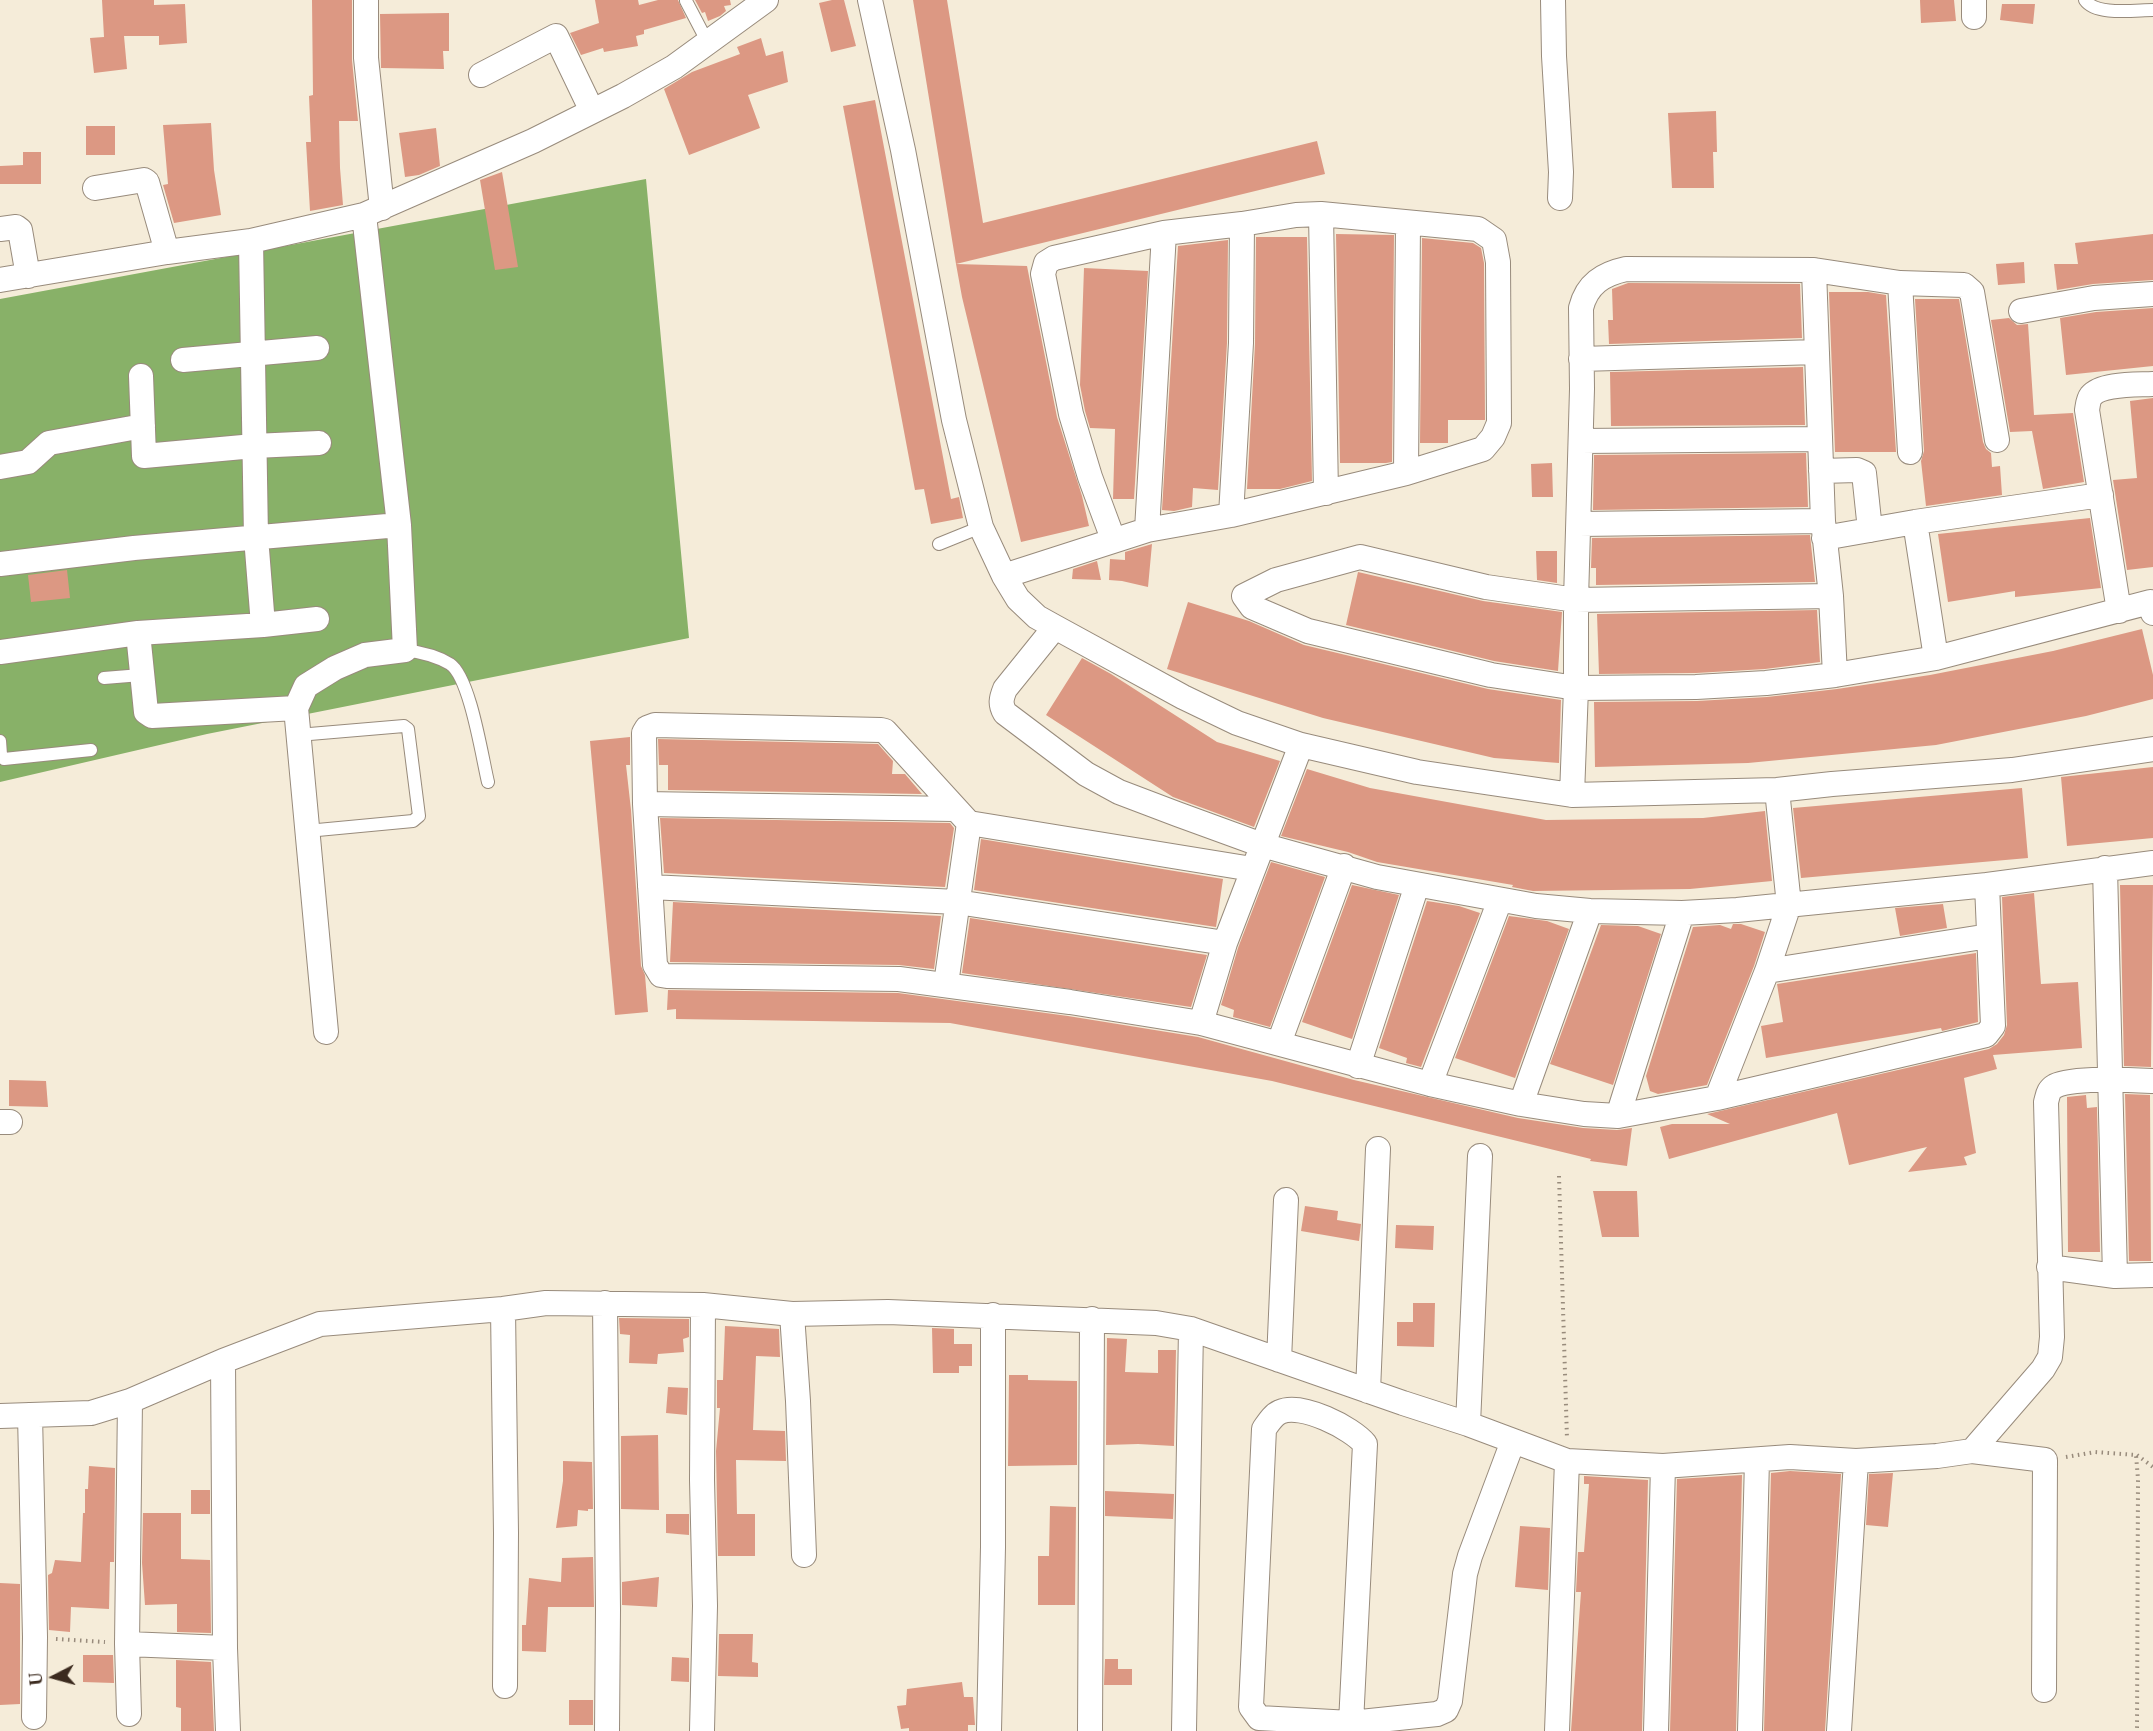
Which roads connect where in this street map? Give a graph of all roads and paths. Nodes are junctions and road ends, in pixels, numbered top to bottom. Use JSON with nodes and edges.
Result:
{"nodes":[{"id":1,"x":366,"y":0,"type":"edge"},
{"id":2,"x":870,"y":0,"type":"edge"},
{"id":3,"x":1553,"y":0,"type":"edge"},
{"id":4,"x":2085,"y":0,"type":"edge"},
{"id":5,"x":686,"y":1,"type":"edge"},
{"id":6,"x":760,"y":2,"type":"edge"},
{"id":7,"x":2153,"y":10,"type":"edge"},
{"id":8,"x":708,"y":43,"type":"junction"},
{"id":9,"x":481,"y":75,"type":"dead end"},
{"id":10,"x":592,"y":111,"type":"junction"},
{"id":11,"x":95,"y":188,"type":"dead end"},
{"id":12,"x":1560,"y":198,"type":"dead end"},
{"id":13,"x":373,"y":211,"type":"junction"},
{"id":14,"x":1321,"y":214,"type":"junction"},
{"id":15,"x":1408,"y":223,"type":"junction"},
{"id":16,"x":1242,"y":224,"type":"junction"},
{"id":17,"x":0,"y":229,"type":"edge"},
{"id":18,"x":1164,"y":233,"type":"junction"},
{"id":19,"x":251,"y":241,"type":"junction"},
{"id":20,"x":167,"y":252,"type":"junction"},
{"id":21,"x":1814,"y":270,"type":"junction"},
{"id":22,"x":28,"y":276,"type":"junction"},
{"id":23,"x":0,"y":280,"type":"edge"},
{"id":24,"x":1900,"y":283,"type":"junction"},
{"id":25,"x":2153,"y":294,"type":"edge"},
{"id":26,"x":2021,"y":311,"type":"dead end"},
{"id":27,"x":317,"y":348,"type":"dead end"},
{"id":28,"x":1817,"y":352,"type":"junction"},
{"id":29,"x":253,"y":354,"type":"junction"},
{"id":30,"x":1581,"y":359,"type":"junction"},
{"id":31,"x":183,"y":360,"type":"dead end"},
{"id":32,"x":141,"y":376,"type":"dead end"},
{"id":33,"x":2153,"y":384,"type":"edge"},
{"id":34,"x":143,"y":426,"type":"junction"},
{"id":35,"x":1819,"y":439,"type":"junction"},
{"id":36,"x":1996,"y":440,"type":"dead end"},
{"id":37,"x":1581,"y":441,"type":"junction"},
{"id":38,"x":319,"y":444,"type":"dead end"},
{"id":39,"x":254,"y":446,"type":"junction"},
{"id":40,"x":1910,"y":452,"type":"dead end"},
{"id":41,"x":0,"y":466,"type":"edge"},
{"id":42,"x":1821,"y":471,"type":"junction"},
{"id":43,"x":1406,"y":473,"type":"junction"},
{"id":44,"x":1326,"y":493,"type":"junction"},
{"id":45,"x":2101,"y":495,"type":"junction"},
{"id":46,"x":1231,"y":515,"type":"junction"},
{"id":47,"x":1916,"y":522,"type":"junction"},
{"id":48,"x":1579,"y":524,"type":"junction"},
{"id":49,"x":399,"y":525,"type":"junction"},
{"id":50,"x":981,"y":527,"type":"junction"},
{"id":51,"x":1824,"y":529,"type":"junction"},
{"id":52,"x":1147,"y":530,"type":"junction"},
{"id":53,"x":1870,"y":530,"type":"junction"},
{"id":54,"x":256,"y":537,"type":"junction"},
{"id":55,"x":1113,"y":539,"type":"junction"},
{"id":56,"x":939,"y":543,"type":"dead end"},
{"id":57,"x":0,"y":564,"type":"edge"},
{"id":58,"x":1004,"y":576,"type":"junction"},
{"id":59,"x":1830,"y":596,"type":"junction"},
{"id":60,"x":1576,"y":600,"type":"junction"},
{"id":61,"x":2119,"y":611,"type":"junction"},
{"id":62,"x":2153,"y":613,"type":"edge"},
{"id":63,"x":317,"y":619,"type":"dead end"},
{"id":64,"x":263,"y":625,"type":"junction"},
{"id":65,"x":1055,"y":627,"type":"junction"},
{"id":66,"x":138,"y":633,"type":"junction"},
{"id":67,"x":405,"y":650,"type":"junction"},
{"id":68,"x":0,"y":652,"type":"edge"},
{"id":69,"x":1936,"y":658,"type":"junction"},
{"id":70,"x":141,"y":675,"type":"junction"},
{"id":71,"x":1835,"y":675,"type":"junction"},
{"id":72,"x":104,"y":678,"type":"dead end"},
{"id":73,"x":1576,"y":688,"type":"junction"},
{"id":74,"x":296,"y":708,"type":"junction"},
{"id":75,"x":298,"y":735,"type":"junction"},
{"id":76,"x":0,"y":741,"type":"edge"},
{"id":77,"x":1301,"y":745,"type":"junction"},
{"id":78,"x":2153,"y":749,"type":"edge"},
{"id":79,"x":91,"y":750,"type":"dead end"},
{"id":80,"x":488,"y":782,"type":"dead end"},
{"id":81,"x":1777,"y":790,"type":"junction"},
{"id":82,"x":1572,"y":795,"type":"junction"},
{"id":83,"x":645,"y":804,"type":"junction"},
{"id":84,"x":962,"y":816,"type":"junction"},
{"id":85,"x":307,"y":831,"type":"junction"},
{"id":86,"x":1263,"y":845,"type":"junction"},
{"id":87,"x":2153,"y":863,"type":"edge"},
{"id":88,"x":1344,"y":866,"type":"junction"},
{"id":89,"x":2105,"y":868,"type":"junction"},
{"id":90,"x":1252,"y":869,"type":"junction"},
{"id":91,"x":1418,"y":885,"type":"junction"},
{"id":92,"x":1987,"y":885,"type":"junction"},
{"id":93,"x":650,"y":887,"type":"junction"},
{"id":94,"x":1500,"y":900,"type":"junction"},
{"id":95,"x":957,"y":902,"type":"junction"},
{"id":96,"x":1789,"y":905,"type":"junction"},
{"id":97,"x":1590,"y":911,"type":"junction"},
{"id":98,"x":1682,"y":913,"type":"junction"},
{"id":99,"x":1989,"y":936,"type":"junction"},
{"id":100,"x":1225,"y":943,"type":"junction"},
{"id":101,"x":1767,"y":971,"type":"junction"},
{"id":102,"x":946,"y":984,"type":"junction"},
{"id":103,"x":1201,"y":1023,"type":"junction"},
{"id":104,"x":326,"y":1032,"type":"dead end"},
{"id":105,"x":1279,"y":1043,"type":"junction"},
{"id":106,"x":1358,"y":1066,"type":"junction"},
{"id":107,"x":2111,"y":1079,"type":"junction"},
{"id":108,"x":2153,"y":1081,"type":"edge"},
{"id":109,"x":1430,"y":1084,"type":"junction"},
{"id":110,"x":1716,"y":1098,"type":"junction"},
{"id":111,"x":1521,"y":1104,"type":"junction"},
{"id":112,"x":1618,"y":1116,"type":"junction"},
{"id":113,"x":1378,"y":1149,"type":"dead end"},
{"id":114,"x":1480,"y":1156,"type":"dead end"},
{"id":115,"x":1559,"y":1176,"type":"dead end"},
{"id":116,"x":1286,"y":1200,"type":"dead end"},
{"id":117,"x":2049,"y":1267,"type":"junction"},
{"id":118,"x":2153,"y":1275,"type":"edge"},
{"id":119,"x":2115,"y":1276,"type":"junction"},
{"id":120,"x":605,"y":1304,"type":"junction"},
{"id":121,"x":702,"y":1305,"type":"junction"},
{"id":122,"x":503,"y":1309,"type":"junction"},
{"id":123,"x":792,"y":1314,"type":"junction"},
{"id":124,"x":993,"y":1315,"type":"junction"},
{"id":125,"x":1092,"y":1320,"type":"junction"},
{"id":126,"x":1191,"y":1329,"type":"junction"},
{"id":127,"x":1279,"y":1360,"type":"junction"},
{"id":128,"x":223,"y":1361,"type":"junction"},
{"id":129,"x":1368,"y":1391,"type":"junction"},
{"id":130,"x":130,"y":1401,"type":"junction"},
{"id":131,"x":30,"y":1415,"type":"junction"},
{"id":132,"x":0,"y":1416,"type":"edge"},
{"id":133,"x":1468,"y":1424,"type":"junction"},
{"id":134,"x":1513,"y":1441,"type":"junction"},
{"id":135,"x":1972,"y":1451,"type":"junction"},
{"id":136,"x":2136,"y":1455,"type":"junction"},
{"id":137,"x":1757,"y":1460,"type":"junction"},
{"id":138,"x":2045,"y":1460,"type":"junction"},
{"id":139,"x":1567,"y":1461,"type":"junction"},
{"id":140,"x":1856,"y":1461,"type":"junction"},
{"id":141,"x":1663,"y":1466,"type":"junction"},
{"id":142,"x":2153,"y":1467,"type":"edge"},
{"id":143,"x":804,"y":1555,"type":"dead end"},
{"id":144,"x":35,"y":1637,"type":"junction"},
{"id":145,"x":127,"y":1644,"type":"junction"},
{"id":146,"x":225,"y":1648,"type":"junction"},
{"id":147,"x":505,"y":1686,"type":"dead end"},
{"id":148,"x":2044,"y":1690,"type":"dead end"},
{"id":149,"x":129,"y":1714,"type":"dead end"},
{"id":150,"x":34,"y":1717,"type":"dead end"},
{"id":151,"x":1351,"y":1723,"type":"junction"},
{"id":152,"x":702,"y":1730,"type":"edge"},
{"id":153,"x":228,"y":1731,"type":"edge"},
{"id":154,"x":607,"y":1731,"type":"edge"},
{"id":155,"x":989,"y":1731,"type":"edge"},
{"id":156,"x":1090,"y":1731,"type":"edge"},
{"id":157,"x":1184,"y":1731,"type":"edge"},
{"id":158,"x":1557,"y":1731,"type":"edge"},
{"id":159,"x":1656,"y":1731,"type":"edge"},
{"id":160,"x":1750,"y":1731,"type":"edge"},
{"id":161,"x":1839,"y":1731,"type":"edge"},
{"id":162,"x":2137,"y":1731,"type":"edge"}],
"edges":[{"from":1,"to":13,"type":"street"},
{"from":2,"to":50,"type":"street"},
{"from":3,"to":12,"type":"street"},
{"from":4,"to":7,"type":"lane"},
{"from":5,"to":8,"type":"lane"},
{"from":6,"to":8,"type":"street"},
{"from":8,"to":10,"type":"street"},
{"from":9,"to":10,"type":"street"},
{"from":10,"to":13,"type":"street"},
{"from":11,"to":20,"type":"street"},
{"from":13,"to":19,"type":"street"},
{"from":13,"to":49,"type":"street"},
{"from":14,"to":15,"type":"street"},
{"from":14,"to":16,"type":"street"},
{"from":14,"to":44,"type":"street"},
{"from":15,"to":43,"type":"street"},
{"from":15,"to":43,"type":"street"},
{"from":16,"to":18,"type":"street"},
{"from":16,"to":46,"type":"street"},
{"from":17,"to":22,"type":"street"},
{"from":18,"to":52,"type":"street"},
{"from":18,"to":55,"type":"street"},
{"from":19,"to":20,"type":"street"},
{"from":19,"to":29,"type":"street"},
{"from":20,"to":22,"type":"street"},
{"from":21,"to":24,"type":"street"},
{"from":21,"to":28,"type":"street"},
{"from":21,"to":30,"type":"street"},
{"from":22,"to":23,"type":"street"},
{"from":24,"to":36,"type":"street"},
{"from":24,"to":40,"type":"street"},
{"from":25,"to":26,"type":"street"},
{"from":27,"to":29,"type":"street"},
{"from":28,"to":30,"type":"street"},
{"from":28,"to":35,"type":"street"},
{"from":29,"to":31,"type":"street"},
{"from":29,"to":39,"type":"street"},
{"from":30,"to":37,"type":"street"},
{"from":32,"to":34,"type":"street"},
{"from":33,"to":45,"type":"street"},
{"from":34,"to":39,"type":"street"},
{"from":34,"to":41,"type":"street"},
{"from":35,"to":37,"type":"street"},
{"from":35,"to":42,"type":"street"},
{"from":37,"to":48,"type":"street"},
{"from":38,"to":39,"type":"street"},
{"from":39,"to":54,"type":"street"},
{"from":42,"to":51,"type":"street"},
{"from":42,"to":53,"type":"street"},
{"from":43,"to":44,"type":"street"},
{"from":44,"to":46,"type":"street"},
{"from":45,"to":47,"type":"street"},
{"from":45,"to":61,"type":"street"},
{"from":46,"to":52,"type":"street"},
{"from":47,"to":53,"type":"street"},
{"from":47,"to":69,"type":"street"},
{"from":48,"to":51,"type":"street"},
{"from":48,"to":60,"type":"street"},
{"from":49,"to":54,"type":"street"},
{"from":49,"to":67,"type":"street"},
{"from":50,"to":56,"type":"lane"},
{"from":50,"to":58,"type":"street"},
{"from":51,"to":53,"type":"street"},
{"from":51,"to":59,"type":"street"},
{"from":52,"to":55,"type":"street"},
{"from":54,"to":57,"type":"street"},
{"from":54,"to":64,"type":"street"},
{"from":55,"to":58,"type":"street"},
{"from":58,"to":65,"type":"street"},
{"from":59,"to":60,"type":"street"},
{"from":59,"to":71,"type":"street"},
{"from":60,"to":73,"type":"street"},
{"from":60,"to":73,"type":"street"},
{"from":61,"to":62,"type":"street"},
{"from":61,"to":69,"type":"street"},
{"from":63,"to":64,"type":"street"},
{"from":64,"to":66,"type":"street"},
{"from":65,"to":77,"type":"street"},
{"from":65,"to":86,"type":"street"},
{"from":66,"to":68,"type":"street"},
{"from":66,"to":70,"type":"street"},
{"from":67,"to":74,"type":"street"},
{"from":67,"to":80,"type":"lane"},
{"from":69,"to":71,"type":"street"},
{"from":70,"to":72,"type":"lane"},
{"from":70,"to":74,"type":"street"},
{"from":71,"to":73,"type":"street"},
{"from":73,"to":82,"type":"street"},
{"from":74,"to":75,"type":"street"},
{"from":75,"to":85,"type":"street"},
{"from":75,"to":85,"type":"lane"},
{"from":76,"to":79,"type":"lane"},
{"from":77,"to":82,"type":"street"},
{"from":77,"to":86,"type":"street"},
{"from":78,"to":81,"type":"street"},
{"from":81,"to":82,"type":"street"},
{"from":81,"to":96,"type":"street"},
{"from":83,"to":84,"type":"street"},
{"from":83,"to":84,"type":"street"},
{"from":83,"to":93,"type":"street"},
{"from":84,"to":90,"type":"street"},
{"from":84,"to":95,"type":"street"},
{"from":85,"to":104,"type":"street"},
{"from":86,"to":88,"type":"street"},
{"from":86,"to":90,"type":"street"},
{"from":87,"to":89,"type":"street"},
{"from":88,"to":91,"type":"street"},
{"from":88,"to":105,"type":"street"},
{"from":89,"to":92,"type":"street"},
{"from":89,"to":107,"type":"street"},
{"from":90,"to":100,"type":"street"},
{"from":91,"to":94,"type":"street"},
{"from":91,"to":106,"type":"street"},
{"from":92,"to":96,"type":"street"},
{"from":92,"to":99,"type":"street"},
{"from":93,"to":95,"type":"street"},
{"from":93,"to":102,"type":"street"},
{"from":94,"to":97,"type":"street"},
{"from":94,"to":109,"type":"street"},
{"from":95,"to":100,"type":"street"},
{"from":95,"to":102,"type":"street"},
{"from":96,"to":98,"type":"street"},
{"from":96,"to":101,"type":"street"},
{"from":97,"to":98,"type":"street"},
{"from":97,"to":111,"type":"street"},
{"from":98,"to":112,"type":"street"},
{"from":99,"to":101,"type":"street"},
{"from":99,"to":110,"type":"street"},
{"from":100,"to":103,"type":"street"},
{"from":101,"to":110,"type":"street"},
{"from":102,"to":103,"type":"street"},
{"from":103,"to":105,"type":"street"},
{"from":105,"to":106,"type":"street"},
{"from":106,"to":109,"type":"street"},
{"from":107,"to":108,"type":"street"},
{"from":107,"to":117,"type":"street"},
{"from":107,"to":119,"type":"street"},
{"from":109,"to":111,"type":"street"},
{"from":110,"to":112,"type":"street"},
{"from":111,"to":112,"type":"street"},
{"from":113,"to":129,"type":"street"},
{"from":114,"to":133,"type":"street"},
{"from":115,"to":139,"type":"path"},
{"from":116,"to":127,"type":"street"},
{"from":117,"to":119,"type":"street"},
{"from":117,"to":135,"type":"street"},
{"from":118,"to":119,"type":"street"},
{"from":120,"to":121,"type":"street"},
{"from":120,"to":122,"type":"street"},
{"from":120,"to":154,"type":"street"},
{"from":121,"to":123,"type":"street"},
{"from":121,"to":152,"type":"street"},
{"from":122,"to":128,"type":"street"},
{"from":122,"to":147,"type":"street"},
{"from":123,"to":124,"type":"street"},
{"from":123,"to":143,"type":"street"},
{"from":124,"to":125,"type":"street"},
{"from":124,"to":155,"type":"street"},
{"from":125,"to":126,"type":"street"},
{"from":125,"to":156,"type":"street"},
{"from":126,"to":127,"type":"street"},
{"from":126,"to":157,"type":"street"},
{"from":127,"to":129,"type":"street"},
{"from":128,"to":130,"type":"street"},
{"from":128,"to":146,"type":"street"},
{"from":129,"to":133,"type":"street"},
{"from":130,"to":131,"type":"street"},
{"from":130,"to":145,"type":"street"},
{"from":131,"to":132,"type":"street"},
{"from":131,"to":144,"type":"street"},
{"from":133,"to":134,"type":"street"},
{"from":134,"to":139,"type":"street"},
{"from":134,"to":151,"type":"street"},
{"from":135,"to":138,"type":"street"},
{"from":135,"to":140,"type":"street"},
{"from":136,"to":138,"type":"path"},
{"from":136,"to":142,"type":"path"},
{"from":136,"to":162,"type":"path"},
{"from":137,"to":140,"type":"street"},
{"from":137,"to":141,"type":"street"},
{"from":137,"to":160,"type":"street"},
{"from":138,"to":148,"type":"street"},
{"from":139,"to":141,"type":"street"},
{"from":139,"to":158,"type":"street"},
{"from":140,"to":161,"type":"street"},
{"from":141,"to":159,"type":"street"},
{"from":144,"to":145,"type":"path"},
{"from":144,"to":150,"type":"street"},
{"from":145,"to":146,"type":"street"},
{"from":145,"to":149,"type":"street"},
{"from":146,"to":153,"type":"street"},
{"from":151,"to":151,"type":"street"}]}
